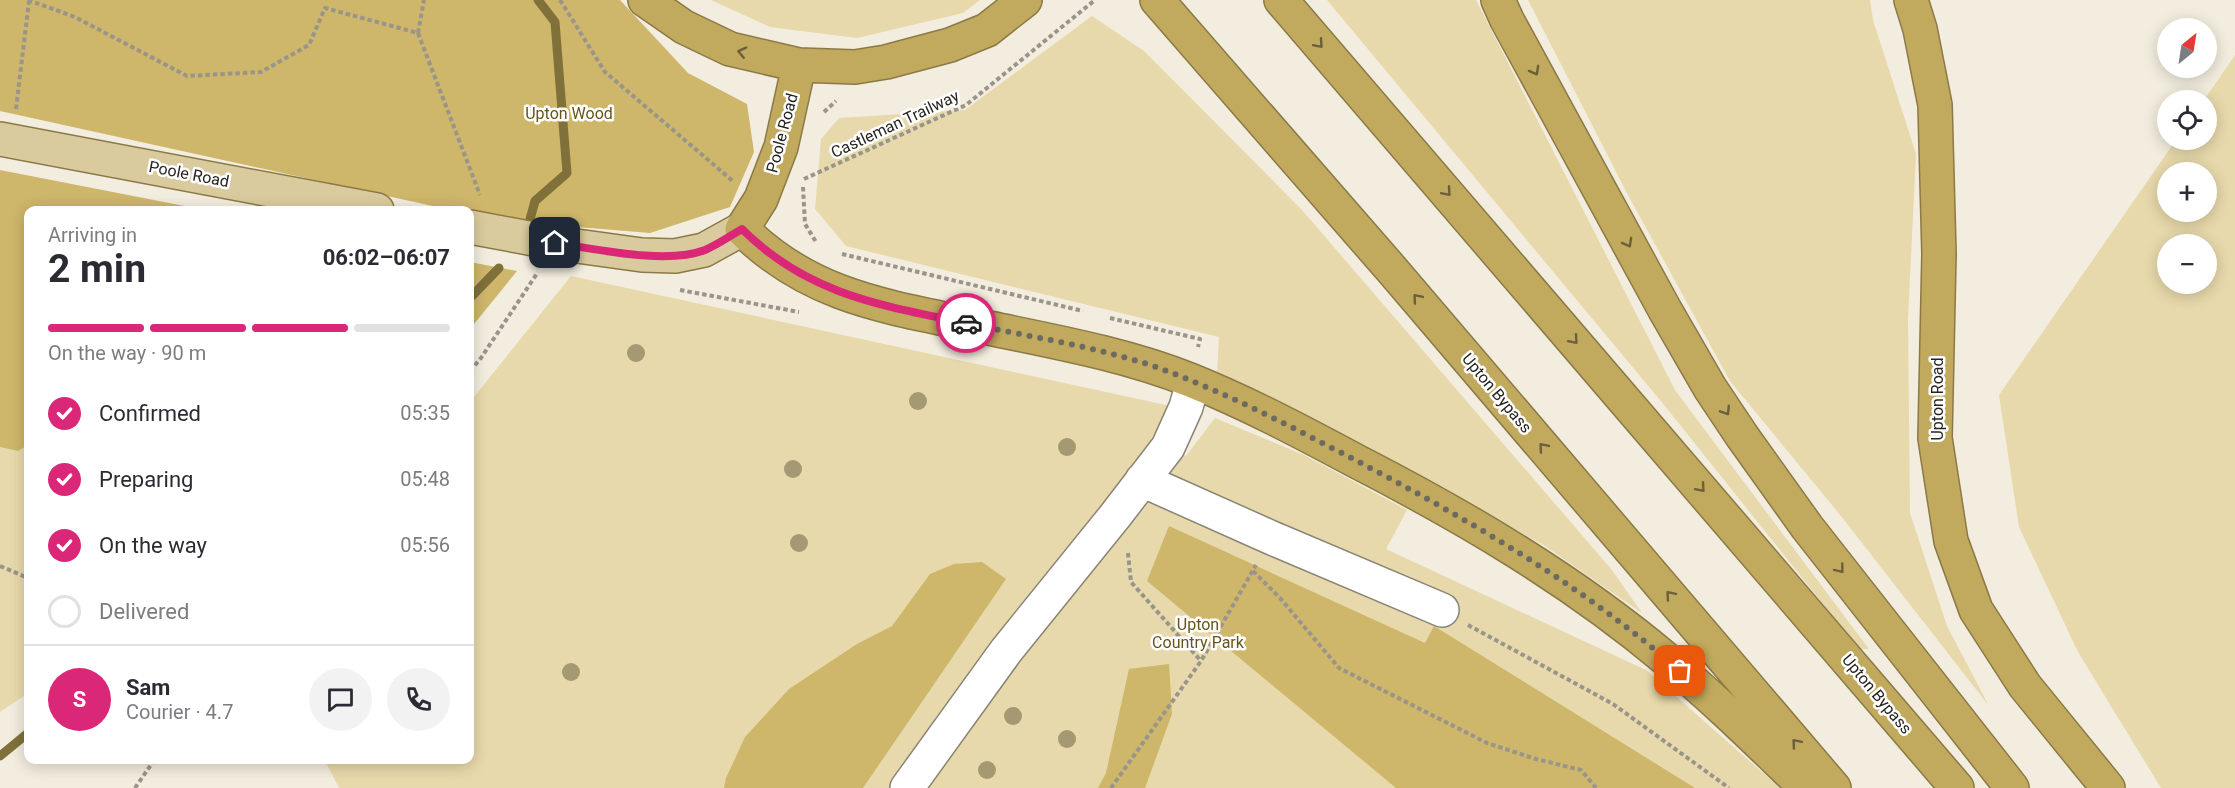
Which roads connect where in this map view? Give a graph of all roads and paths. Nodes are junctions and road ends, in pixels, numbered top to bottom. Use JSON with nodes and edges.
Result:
{"nodes":[{"id":1,"x":28,"y":0,"type":"edge"},
{"id":2,"x":424,"y":0,"type":"edge"},
{"id":3,"x":560,"y":0,"type":"edge"},
{"id":4,"x":645,"y":0,"type":"edge"},
{"id":5,"x":1025,"y":0,"type":"edge"},
{"id":6,"x":1095,"y":0,"type":"edge"},
{"id":7,"x":1281,"y":0,"type":"edge"},
{"id":8,"x":1498,"y":0,"type":"edge"},
{"id":9,"x":1911,"y":0,"type":"edge"},
{"id":10,"x":1163,"y":7,"type":"edge"},
{"id":11,"x":418,"y":33,"type":"junction"},
{"id":12,"x":799,"y":65,"type":"junction"},
{"id":13,"x":11,"y":141,"type":"edge"},
{"id":14,"x":761,"y":199,"type":"junction"},
{"id":15,"x":357,"y":206,"type":"edge"},
{"id":16,"x":476,"y":213,"type":"edge"},
{"id":17,"x":742,"y":229,"type":"junction"},
{"id":18,"x":555,"y":243,"type":"junction"},
{"id":19,"x":824,"y":245,"type":"dead end"},
{"id":20,"x":833,"y":250,"type":"dead end"},
{"id":21,"x":842,"y":254,"type":"dead end"},
{"id":22,"x":474,"y":366,"type":"edge"},
{"id":23,"x":1193,"y":382,"type":"junction"},
{"id":24,"x":1142,"y":480,"type":"junction"},
{"id":25,"x":1115,"y":516,"type":"junction"},
{"id":26,"x":1272,"y":538,"type":"junction"},
{"id":27,"x":0,"y":566,"type":"edge"},
{"id":28,"x":1253,"y":571,"type":"junction"},
{"id":29,"x":24,"y":576,"type":"edge"},
{"id":30,"x":1442,"y":610,"type":"joint"},
{"id":31,"x":1201,"y":661,"type":"junction"},
{"id":32,"x":152,"y":764,"type":"edge"},
{"id":33,"x":135,"y":788,"type":"edge"},
{"id":34,"x":907,"y":788,"type":"edge"},
{"id":35,"x":1112,"y":788,"type":"edge"},
{"id":36,"x":1596,"y":788,"type":"edge"},
{"id":37,"x":1729,"y":788,"type":"edge"},
{"id":38,"x":1806,"y":788,"type":"edge"},
{"id":39,"x":1834,"y":788,"type":"edge"},
{"id":40,"x":1957,"y":788,"type":"edge"},
{"id":41,"x":2012,"y":788,"type":"edge"},
{"id":42,"x":2108,"y":788,"type":"edge"}],
"edges":[{"from":1,"to":11,"type":"path"},
{"from":1,"to":13,"type":"path"},
{"from":2,"to":11,"type":"path"},
{"from":3,"to":14,"type":"path"},
{"from":12,"to":4,"type":"highway","one_way":true},
{"from":5,"to":12,"type":"highway"},
{"from":6,"to":19,"type":"path","name":"Castleman Trailway"},
{"from":7,"to":40,"type":"highway","name":"Upton Bypass","one_way":true},
{"from":8,"to":41,"type":"highway","one_way":true},
{"from":9,"to":42,"type":"highway","name":"Upton Road"},
{"from":39,"to":10,"type":"highway","name":"Upton Bypass","one_way":true},
{"from":11,"to":16,"type":"path"},
{"from":12,"to":14,"type":"highway","name":"Poole Road"},
{"from":13,"to":15,"type":"main road","name":"Poole Road"},
{"from":14,"to":17,"type":"highway","name":"Poole Road"},
{"from":16,"to":18,"type":"main road","name":"Poole Road"},
{"from":17,"to":18,"type":"main road","name":"Poole Road"},
{"from":17,"to":23,"type":"highway"},
{"from":18,"to":22,"type":"path"},
{"from":20,"to":21,"type":"path"},
{"from":23,"to":24,"type":"lane"},
{"from":23,"to":38,"type":"highway"},
{"from":24,"to":25,"type":"lane"},
{"from":24,"to":26,"type":"lane"},
{"from":25,"to":31,"type":"path"},
{"from":25,"to":34,"type":"lane"},
{"from":26,"to":28,"type":"path"},
{"from":26,"to":30,"type":"lane"},
{"from":27,"to":29,"type":"path"},
{"from":28,"to":31,"type":"path"},
{"from":28,"to":36,"type":"path"},
{"from":30,"to":37,"type":"path"},
{"from":31,"to":35,"type":"path"},
{"from":32,"to":33,"type":"path"}]}
